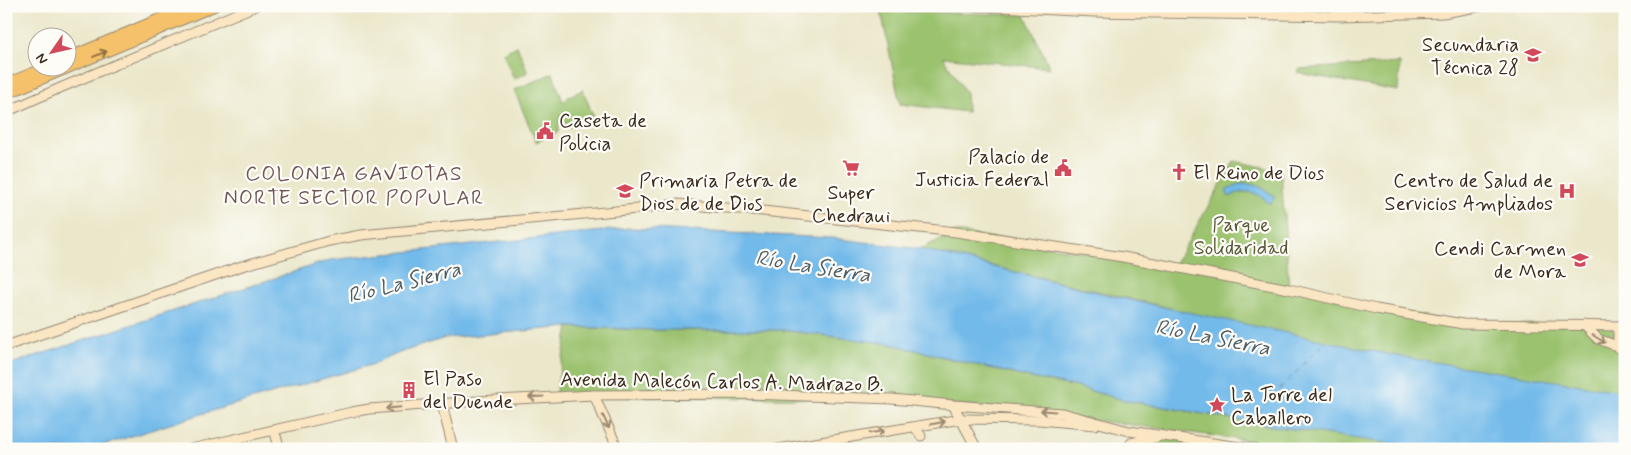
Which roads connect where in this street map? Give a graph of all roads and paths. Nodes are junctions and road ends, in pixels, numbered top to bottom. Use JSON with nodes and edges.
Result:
{"nodes":[{"id":1,"x":190,"y":6,"type":"edge"},
{"id":2,"x":214,"y":6,"type":"edge"},
{"id":3,"x":255,"y":6,"type":"edge"},
{"id":4,"x":923,"y":6,"type":"edge"},
{"id":5,"x":1483,"y":6,"type":"edge"},
{"id":6,"x":1000,"y":7,"type":"edge"},
{"id":7,"x":1024,"y":8,"type":"edge"},
{"id":8,"x":78,"y":54,"type":"edge"},
{"id":9,"x":28,"y":75,"type":"edge"},
{"id":10,"x":6,"y":84,"type":"edge"},
{"id":11,"x":6,"y":94,"type":"edge"},
{"id":12,"x":6,"y":112,"type":"edge"},
{"id":13,"x":1584,"y":325,"type":"junction"},
{"id":14,"x":1621,"y":326,"type":"edge"},
{"id":15,"x":6,"y":346,"type":"edge"},
{"id":16,"x":1621,"y":349,"type":"edge"},
{"id":17,"x":594,"y":395,"type":"junction"},
{"id":18,"x":442,"y":404,"type":"junction"},
{"id":19,"x":953,"y":406,"type":"junction"},
{"id":20,"x":961,"y":419,"type":"junction"},
{"id":21,"x":915,"y":427,"type":"junction"},
{"id":22,"x":1112,"y":427,"type":"junction"},
{"id":23,"x":274,"y":430,"type":"junction"},
{"id":24,"x":920,"y":436,"type":"dead end"},
{"id":25,"x":1164,"y":436,"type":"junction"},
{"id":26,"x":1131,"y":443,"type":"dead end"},
{"id":27,"x":191,"y":449,"type":"edge"},
{"id":28,"x":280,"y":449,"type":"edge"},
{"id":29,"x":453,"y":449,"type":"edge"},
{"id":30,"x":618,"y":449,"type":"edge"},
{"id":31,"x":778,"y":449,"type":"edge"},
{"id":32,"x":977,"y":449,"type":"edge"},
{"id":33,"x":1254,"y":449,"type":"edge"}],
"edges":[{"from":1,"to":8,"type":"main road"},
{"from":11,"to":2,"type":"main road","one_way":true},
{"from":3,"to":12,"type":"main road"},
{"from":4,"to":6,"type":"main road"},
{"from":5,"to":7,"type":"main road"},
{"from":6,"to":7,"type":"main road"},
{"from":9,"to":10,"type":"main road"},
{"from":13,"to":14,"type":"main road"},
{"from":13,"to":15,"type":"main road"},
{"from":13,"to":16,"type":"main road","one_way":true},
{"from":14,"to":16,"type":"main road"},
{"from":17,"to":18,"type":"main road","name":"Avenida Malecón Carlos A. Madrazo B.","one_way":true},
{"from":17,"to":19,"type":"main road","name":"Avenida Malecón Carlos A. Madrazo B."},
{"from":17,"to":30,"type":"main road","one_way":true},
{"from":18,"to":23,"type":"main road","name":"Avenida Malecón Carlos A. Madrazo B.","one_way":true},
{"from":18,"to":29,"type":"main road"},
{"from":19,"to":20,"type":"main road"},
{"from":22,"to":19,"type":"main road","name":"Avenida Malecón Carlos A. Madrazo B.","one_way":true},
{"from":21,"to":20,"type":"main road","one_way":true},
{"from":20,"to":22,"type":"main road"},
{"from":20,"to":32,"type":"main road"},
{"from":21,"to":24,"type":"main road"},
{"from":31,"to":21,"type":"main road","one_way":true},
{"from":22,"to":25,"type":"main road","name":"Avenida Malecón Carlos A. Madrazo B."},
{"from":23,"to":27,"type":"main road","name":"Avenida Malecón Carlos A. Madrazo B."},
{"from":23,"to":28,"type":"main road"},
{"from":25,"to":26,"type":"main road"},
{"from":25,"to":33,"type":"main road","name":"Avenida Malecón Carlos A. Madrazo B."}]}
